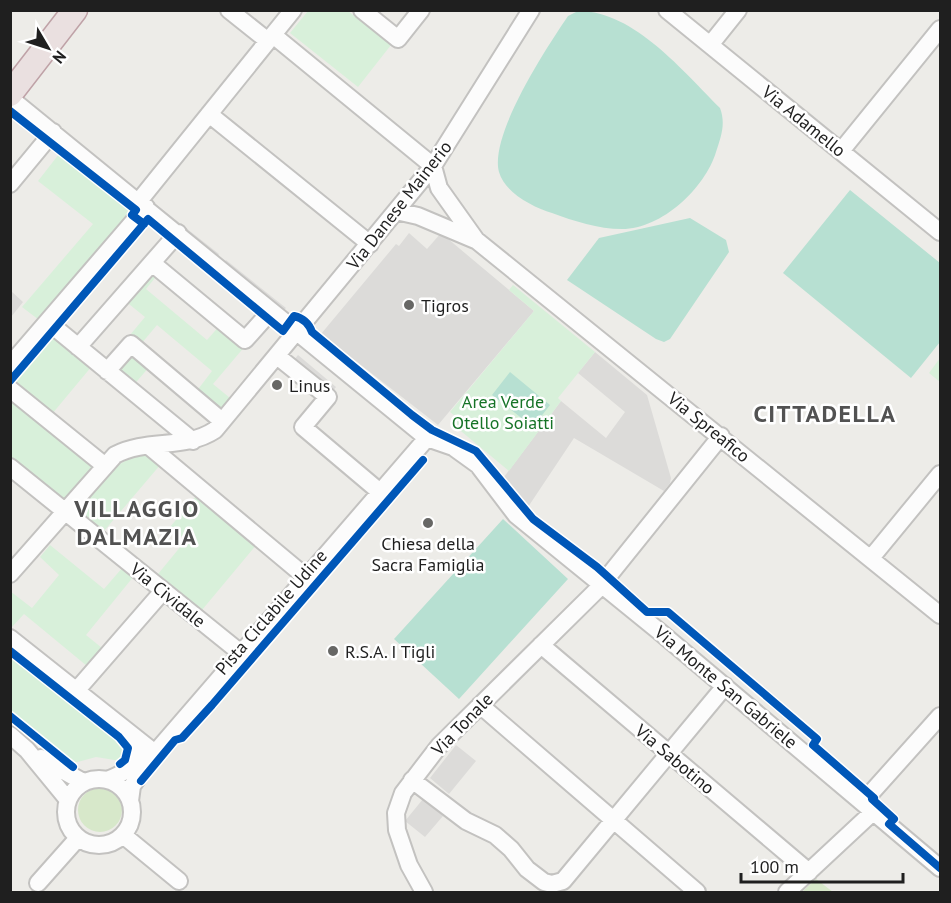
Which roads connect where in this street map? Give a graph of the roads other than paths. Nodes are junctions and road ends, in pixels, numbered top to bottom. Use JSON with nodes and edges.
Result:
{"nodes":[{"id":1,"x":57,"y":10,"type":"edge"},
{"id":2,"x":75,"y":10,"type":"edge"},
{"id":3,"x":229,"y":10,"type":"edge"},
{"id":4,"x":293,"y":10,"type":"edge"},
{"id":5,"x":362,"y":10,"type":"edge"},
{"id":6,"x":421,"y":10,"type":"edge"},
{"id":7,"x":531,"y":10,"type":"edge"},
{"id":8,"x":667,"y":10,"type":"edge"},
{"id":9,"x":738,"y":10,"type":"edge"},
{"id":10,"x":940,"y":29,"type":"edge"},
{"id":11,"x":271,"y":38,"type":"junction"},
{"id":12,"x":710,"y":45,"type":"junction"},
{"id":13,"x":10,"y":71,"type":"edge"},
{"id":14,"x":13,"y":99,"type":"edge"},
{"id":15,"x":209,"y":114,"type":"junction"},
{"id":16,"x":53,"y":132,"type":"junction"},
{"id":17,"x":840,"y":151,"type":"junction"},
{"id":18,"x":433,"y":166,"type":"junction"},
{"id":19,"x":10,"y":184,"type":"edge"},
{"id":20,"x":143,"y":204,"type":"junction"},
{"id":21,"x":396,"y":211,"type":"junction"},
{"id":22,"x":940,"y":232,"type":"edge"},
{"id":23,"x":178,"y":233,"type":"junction"},
{"id":24,"x":476,"y":240,"type":"junction"},
{"id":25,"x":370,"y":244,"type":"junction"},
{"id":26,"x":152,"y":263,"type":"junction"},
{"id":27,"x":271,"y":311,"type":"junction"},
{"id":28,"x":48,"y":322,"type":"junction"},
{"id":29,"x":297,"y":332,"type":"junction"},
{"id":30,"x":78,"y":347,"type":"junction"},
{"id":31,"x":277,"y":356,"type":"junction"},
{"id":32,"x":10,"y":365,"type":"edge"},
{"id":33,"x":108,"y":371,"type":"junction"},
{"id":34,"x":10,"y":389,"type":"edge"},
{"id":35,"x":222,"y":421,"type":"junction"},
{"id":36,"x":721,"y":436,"type":"junction"},
{"id":37,"x":427,"y":438,"type":"junction"},
{"id":38,"x":193,"y":441,"type":"junction"},
{"id":39,"x":149,"y":446,"type":"junction"},
{"id":40,"x":104,"y":465,"type":"junction"},
{"id":41,"x":10,"y":467,"type":"edge"},
{"id":42,"x":940,"y":474,"type":"edge"},
{"id":43,"x":380,"y":492,"type":"junction"},
{"id":44,"x":64,"y":512,"type":"junction"},
{"id":45,"x":871,"y":558,"type":"junction"},
{"id":46,"x":10,"y":574,"type":"edge"},
{"id":47,"x":307,"y":578,"type":"junction"},
{"id":48,"x":601,"y":584,"type":"junction"},
{"id":49,"x":163,"y":591,"type":"junction"},
{"id":50,"x":940,"y":615,"type":"edge"},
{"id":51,"x":10,"y":638,"type":"edge"},
{"id":52,"x":541,"y":645,"type":"junction"},
{"id":53,"x":242,"y":654,"type":"junction"},
{"id":54,"x":724,"y":686,"type":"junction"},
{"id":55,"x":76,"y":691,"type":"junction"},
{"id":56,"x":480,"y":705,"type":"junction"},
{"id":57,"x":940,"y":716,"type":"edge"},
{"id":58,"x":114,"y":724,"type":"junction"},
{"id":59,"x":10,"y":735,"type":"edge"},
{"id":60,"x":27,"y":750,"type":"junction"},
{"id":61,"x":155,"y":753,"type":"junction"},
{"id":62,"x":668,"y":753,"type":"junction"},
{"id":63,"x":107,"y":780,"type":"junction"},
{"id":64,"x":412,"y":780,"type":"junction"},
{"id":65,"x":83,"y":782,"type":"junction"},
{"id":66,"x":68,"y":800,"type":"junction"},
{"id":67,"x":130,"y":801,"type":"junction"},
{"id":68,"x":868,"y":806,"type":"junction"},
{"id":69,"x":612,"y":821,"type":"junction"},
{"id":70,"x":123,"y":835,"type":"junction"},
{"id":71,"x":78,"y":838,"type":"junction"},
{"id":72,"x":940,"y":868,"type":"edge"},
{"id":73,"x":808,"y":872,"type":"junction"},
{"id":74,"x":179,"y":881,"type":"dead end"},
{"id":75,"x":38,"y":883,"type":"dead end"},
{"id":76,"x":424,"y":892,"type":"edge"},
{"id":77,"x":697,"y":892,"type":"edge"},
{"id":78,"x":787,"y":892,"type":"edge"}],
"edges":[{"from":1,"to":13,"type":"highway"},
{"from":2,"to":14,"type":"highway"},
{"from":3,"to":11,"type":"street"},
{"from":4,"to":11,"type":"street"},
{"from":5,"to":6,"type":"street"},
{"from":7,"to":18,"type":"street","name":"Via Danese Mainerio"},
{"from":8,"to":12,"type":"street","name":"Via Adamello"},
{"from":9,"to":12,"type":"street"},
{"from":10,"to":17,"type":"street"},
{"from":11,"to":15,"type":"street"},
{"from":11,"to":18,"type":"street"},
{"from":12,"to":17,"type":"street","name":"Via Adamello"},
{"from":14,"to":16,"type":"street","name":"Via Monte San Gabriele"},
{"from":15,"to":20,"type":"street"},
{"from":15,"to":25,"type":"street"},
{"from":16,"to":19,"type":"street"},
{"from":16,"to":20,"type":"street","name":"Via Monte San Gabriele"},
{"from":17,"to":22,"type":"street","name":"Via Adamello"},
{"from":18,"to":21,"type":"street","name":"Via Danese Mainerio"},
{"from":18,"to":24,"type":"street","name":"Via Spreafico"},
{"from":20,"to":23,"type":"street","name":"Via Monte San Gabriele"},
{"from":20,"to":28,"type":"street"},
{"from":21,"to":24,"type":"street","name":"Via Spreafico"},
{"from":21,"to":25,"type":"street","name":"Via Danese Mainerio"},
{"from":23,"to":26,"type":"street"},
{"from":23,"to":27,"type":"street","name":"Via Monte San Gabriele"},
{"from":24,"to":36,"type":"street","name":"Via Spreafico"},
{"from":25,"to":29,"type":"street","name":"Via Danese Mainerio"},
{"from":26,"to":27,"type":"street"},
{"from":26,"to":30,"type":"street"},
{"from":27,"to":29,"type":"street","name":"Via Monte San Gabriele"},
{"from":28,"to":30,"type":"street"},
{"from":28,"to":32,"type":"street"},
{"from":29,"to":31,"type":"street","name":"Via Danese Mainerio"},
{"from":29,"to":37,"type":"street","name":"Via Monte San Gabriele"},
{"from":30,"to":33,"type":"street"},
{"from":31,"to":35,"type":"street","name":"Via Danese Mainerio"},
{"from":31,"to":43,"type":"street"},
{"from":33,"to":35,"type":"street"},
{"from":33,"to":38,"type":"street"},
{"from":34,"to":40,"type":"street"},
{"from":35,"to":38,"type":"street","name":"Via Danese Mainerio"},
{"from":36,"to":45,"type":"street","name":"Via Spreafico"},
{"from":36,"to":48,"type":"street","name":"Via Tonale"},
{"from":37,"to":43,"type":"street"},
{"from":37,"to":48,"type":"street","name":"Via Monte San Gabriele"},
{"from":38,"to":39,"type":"street"},
{"from":39,"to":40,"type":"street"},
{"from":39,"to":47,"type":"street"},
{"from":40,"to":44,"type":"street"},
{"from":41,"to":44,"type":"street","name":"Via Cividale"},
{"from":42,"to":45,"type":"street"},
{"from":43,"to":47,"type":"street"},
{"from":44,"to":46,"type":"street"},
{"from":44,"to":49,"type":"street","name":"Via Cividale"},
{"from":45,"to":50,"type":"street","name":"Via Spreafico"},
{"from":47,"to":53,"type":"street"},
{"from":48,"to":52,"type":"street","name":"Via Tonale"},
{"from":48,"to":54,"type":"street","name":"Via Monte San Gabriele"},
{"from":49,"to":53,"type":"street","name":"Via Cividale"},
{"from":49,"to":55,"type":"street"},
{"from":51,"to":55,"type":"street"},
{"from":52,"to":56,"type":"street","name":"Via Tonale"},
{"from":52,"to":62,"type":"street","name":"Via Sabotino"},
{"from":53,"to":61,"type":"street"},
{"from":54,"to":62,"type":"street"},
{"from":54,"to":68,"type":"street","name":"Via Monte San Gabriele"},
{"from":55,"to":58,"type":"street"},
{"from":56,"to":64,"type":"street","name":"Via Tonale"},
{"from":56,"to":69,"type":"street"},
{"from":57,"to":68,"type":"street"},
{"from":58,"to":61,"type":"street"},
{"from":58,"to":63,"type":"street"},
{"from":59,"to":60,"type":"street"},
{"from":60,"to":65,"type":"street"},
{"from":60,"to":66,"type":"street"},
{"from":61,"to":67,"type":"street"},
{"from":62,"to":69,"type":"street"},
{"from":62,"to":73,"type":"street","name":"Via Sabotino"},
{"from":63,"to":65,"type":"street"},
{"from":63,"to":67,"type":"street"},
{"from":64,"to":69,"type":"street"},
{"from":64,"to":76,"type":"street","name":"Via Tonale"},
{"from":65,"to":66,"type":"street"},
{"from":66,"to":71,"type":"street"},
{"from":67,"to":70,"type":"street"},
{"from":68,"to":72,"type":"street","name":"Via Monte San Gabriele"},
{"from":68,"to":73,"type":"street"},
{"from":69,"to":77,"type":"street"},
{"from":70,"to":71,"type":"street"},
{"from":70,"to":74,"type":"street"},
{"from":71,"to":75,"type":"street"},
{"from":73,"to":78,"type":"street"}]}
